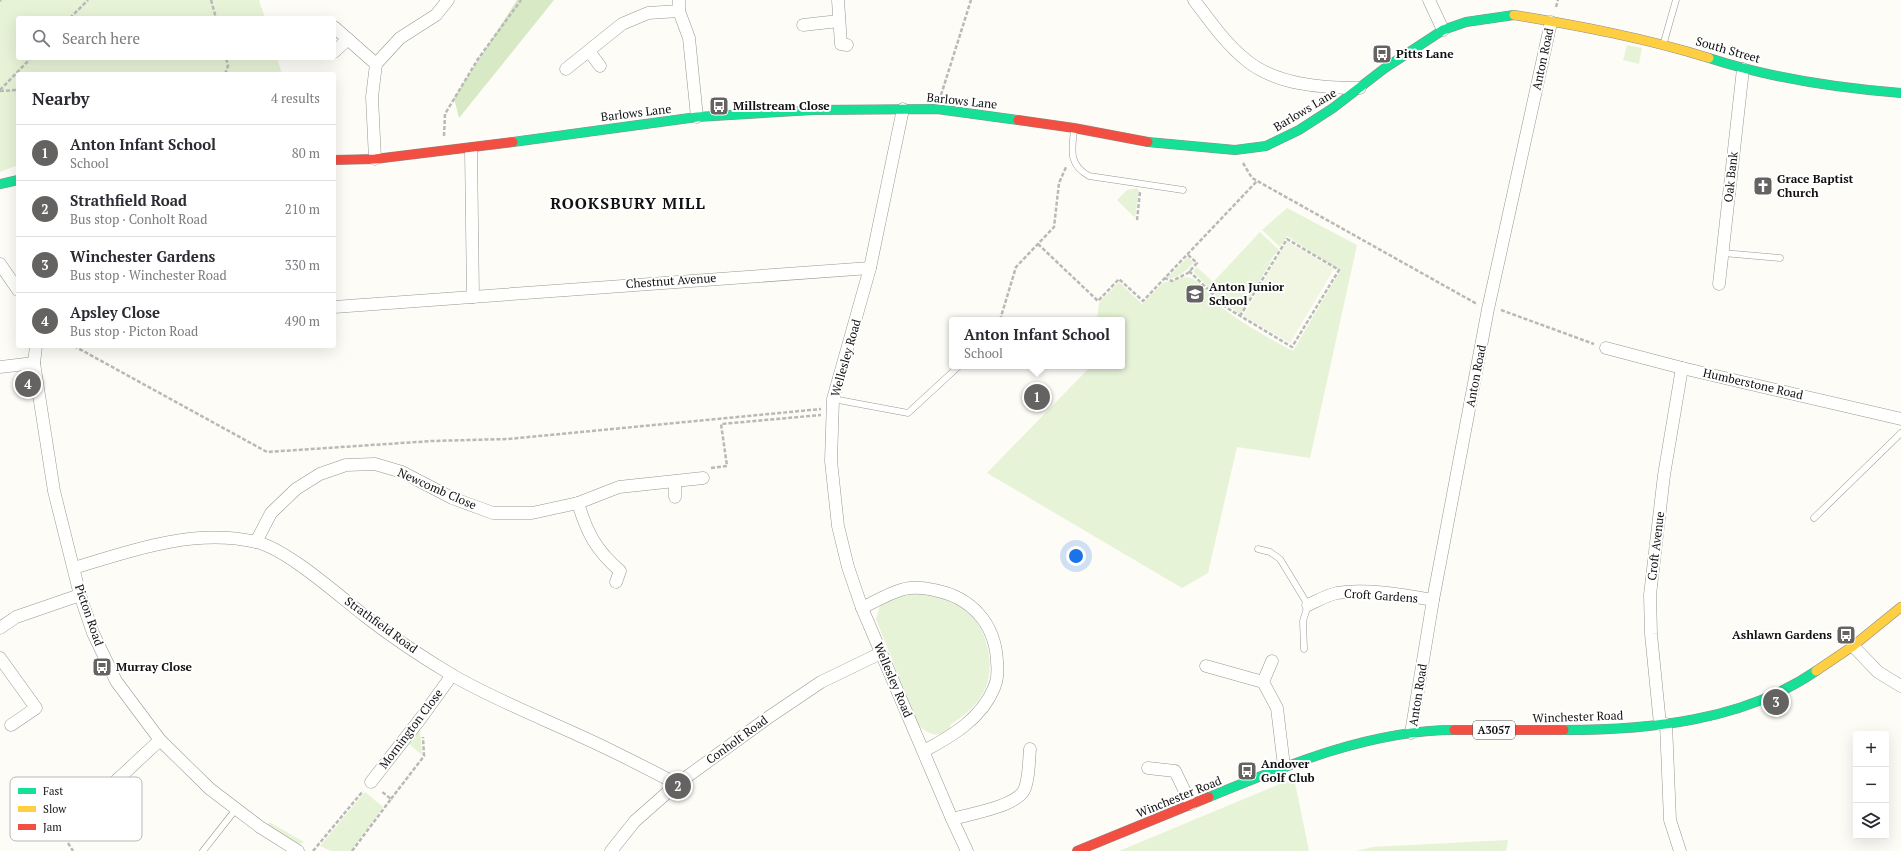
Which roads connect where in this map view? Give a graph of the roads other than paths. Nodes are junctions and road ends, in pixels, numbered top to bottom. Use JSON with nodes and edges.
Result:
{"nodes":[{"id":1,"x":448,"y":0,"type":"edge"},
{"id":2,"x":838,"y":0,"type":"edge"},
{"id":3,"x":1194,"y":0,"type":"edge"},
{"id":4,"x":1429,"y":0,"type":"edge"},
{"id":5,"x":1676,"y":0,"type":"edge"},
{"id":6,"x":679,"y":5,"type":"edge"},
{"id":7,"x":839,"y":21,"type":"junction"},
{"id":8,"x":1551,"y":22,"type":"junction"},
{"id":9,"x":804,"y":25,"type":"dead end"},
{"id":10,"x":336,"y":29,"type":"edge"},
{"id":11,"x":1444,"y":30,"type":"junction"},
{"id":12,"x":348,"y":39,"type":"junction"},
{"id":13,"x":1664,"y":44,"type":"junction"},
{"id":14,"x":847,"y":45,"type":"dead end"},
{"id":15,"x":336,"y":50,"type":"edge"},
{"id":16,"x":588,"y":51,"type":"junction"},
{"id":17,"x":376,"y":64,"type":"junction"},
{"id":18,"x":600,"y":66,"type":"dead end"},
{"id":19,"x":566,"y":69,"type":"dead end"},
{"id":20,"x":1743,"y":69,"type":"junction"},
{"id":21,"x":1360,"y":88,"type":"junction"},
{"id":22,"x":1901,"y":93,"type":"edge"},
{"id":23,"x":903,"y":109,"type":"junction"},
{"id":24,"x":697,"y":117,"type":"junction"},
{"id":25,"x":1074,"y":128,"type":"junction"},
{"id":26,"x":471,"y":149,"type":"junction"},
{"id":27,"x":375,"y":159,"type":"junction"},
{"id":28,"x":336,"y":160,"type":"edge"},
{"id":29,"x":16,"y":180,"type":"edge"},
{"id":30,"x":0,"y":184,"type":"edge"},
{"id":31,"x":1183,"y":190,"type":"dead end"},
{"id":32,"x":1723,"y":253,"type":"junction"},
{"id":33,"x":1780,"y":258,"type":"dead end"},
{"id":34,"x":0,"y":264,"type":"edge"},
{"id":35,"x":870,"y":268,"type":"junction"},
{"id":36,"x":1720,"y":284,"type":"dead end"},
{"id":37,"x":16,"y":287,"type":"edge"},
{"id":38,"x":473,"y":297,"type":"junction"},
{"id":39,"x":336,"y":307,"type":"edge"},
{"id":40,"x":36,"y":348,"type":"edge"},
{"id":41,"x":1606,"y":348,"type":"road end"},
{"id":42,"x":34,"y":363,"type":"junction"},
{"id":43,"x":0,"y":367,"type":"edge"},
{"id":44,"x":1682,"y":368,"type":"junction"},
{"id":45,"x":956,"y":369,"type":"edge"},
{"id":46,"x":832,"y":407,"type":"junction"},
{"id":47,"x":1901,"y":419,"type":"edge"},
{"id":48,"x":1901,"y":433,"type":"edge"},
{"id":49,"x":703,"y":478,"type":"road end"},
{"id":50,"x":675,"y":482,"type":"junction"},
{"id":51,"x":675,"y":497,"type":"dead end"},
{"id":52,"x":578,"y":503,"type":"junction"},
{"id":53,"x":1814,"y":518,"type":"dead end"},
{"id":54,"x":256,"y":542,"type":"junction"},
{"id":55,"x":1258,"y":549,"type":"dead end"},
{"id":56,"x":74,"y":568,"type":"junction"},
{"id":57,"x":616,"y":582,"type":"dead end"},
{"id":58,"x":80,"y":595,"type":"junction"},
{"id":59,"x":1433,"y":600,"type":"junction"},
{"id":60,"x":1308,"y":605,"type":"junction"},
{"id":61,"x":1901,"y":607,"type":"edge"},
{"id":62,"x":862,"y":608,"type":"junction"},
{"id":63,"x":0,"y":628,"type":"edge"},
{"id":64,"x":1852,"y":646,"type":"junction"},
{"id":65,"x":1304,"y":649,"type":"dead end"},
{"id":66,"x":882,"y":653,"type":"junction"},
{"id":67,"x":0,"y":658,"type":"edge"},
{"id":68,"x":1272,"y":661,"type":"dead end"},
{"id":69,"x":1206,"y":666,"type":"dead end"},
{"id":70,"x":452,"y":674,"type":"junction"},
{"id":71,"x":1263,"y":682,"type":"junction"},
{"id":72,"x":1901,"y":686,"type":"edge"},
{"id":73,"x":1663,"y":724,"type":"junction"},
{"id":74,"x":11,"y":725,"type":"dead end"},
{"id":75,"x":1412,"y":733,"type":"junction"},
{"id":76,"x":160,"y":740,"type":"junction"},
{"id":77,"x":1030,"y":749,"type":"dead end"},
{"id":78,"x":924,"y":752,"type":"junction"},
{"id":79,"x":1284,"y":766,"type":"junction"},
{"id":80,"x":1148,"y":768,"type":"dead end"},
{"id":81,"x":120,"y":777,"type":"edge"},
{"id":82,"x":371,"y":782,"type":"road end"},
{"id":83,"x":677,"y":784,"type":"junction"},
{"id":84,"x":1191,"y":804,"type":"junction"},
{"id":85,"x":236,"y":809,"type":"junction"},
{"id":86,"x":952,"y":819,"type":"junction"},
{"id":87,"x":1677,"y":850,"type":"edge"},
{"id":88,"x":203,"y":851,"type":"edge"},
{"id":89,"x":298,"y":851,"type":"edge"},
{"id":90,"x":610,"y":851,"type":"edge"},
{"id":91,"x":967,"y":851,"type":"edge"},
{"id":92,"x":1077,"y":851,"type":"edge"}],
"edges":[{"from":1,"to":17,"type":"street"},
{"from":2,"to":7,"type":"street"},
{"from":3,"to":21,"type":"street"},
{"from":4,"to":11,"type":"street"},
{"from":5,"to":13,"type":"lane"},
{"from":6,"to":16,"type":"street"},
{"from":6,"to":24,"type":"street"},
{"from":7,"to":9,"type":"street"},
{"from":7,"to":14,"type":"street"},
{"from":8,"to":11,"type":"street","name":"Barlows Lane"},
{"from":8,"to":13,"type":"street","name":"South Street"},
{"from":8,"to":59,"type":"street","name":"Anton Road"},
{"from":10,"to":12,"type":"street"},
{"from":11,"to":21,"type":"street","name":"Barlows Lane"},
{"from":12,"to":15,"type":"street"},
{"from":12,"to":17,"type":"street"},
{"from":13,"to":20,"type":"street","name":"South Street"},
{"from":16,"to":18,"type":"street"},
{"from":16,"to":19,"type":"street"},
{"from":17,"to":27,"type":"street"},
{"from":20,"to":22,"type":"street","name":"South Street"},
{"from":20,"to":32,"type":"street","name":"Oak Bank"},
{"from":21,"to":25,"type":"street","name":"Barlows Lane"},
{"from":23,"to":24,"type":"street","name":"Barlows Lane"},
{"from":23,"to":25,"type":"street","name":"Barlows Lane"},
{"from":23,"to":35,"type":"street","name":"Wellesley Road"},
{"from":24,"to":26,"type":"street","name":"Barlows Lane"},
{"from":25,"to":31,"type":"lane"},
{"from":26,"to":27,"type":"street","name":"Barlows Lane"},
{"from":26,"to":38,"type":"street"},
{"from":27,"to":28,"type":"street","name":"Barlows Lane"},
{"from":29,"to":30,"type":"street"},
{"from":32,"to":33,"type":"lane"},
{"from":32,"to":36,"type":"street","name":"Oak Bank"},
{"from":34,"to":37,"type":"street"},
{"from":35,"to":38,"type":"street","name":"Chestnut Avenue"},
{"from":35,"to":46,"type":"street","name":"Wellesley Road"},
{"from":38,"to":39,"type":"street","name":"Chestnut Avenue"},
{"from":40,"to":42,"type":"street","name":"Picton Road"},
{"from":41,"to":44,"type":"street","name":"Humberstone Road"},
{"from":42,"to":43,"type":"street"},
{"from":42,"to":56,"type":"street","name":"Picton Road"},
{"from":44,"to":47,"type":"street","name":"Humberstone Road"},
{"from":44,"to":73,"type":"street","name":"Croft Avenue"},
{"from":45,"to":46,"type":"lane"},
{"from":46,"to":62,"type":"street","name":"Wellesley Road"},
{"from":48,"to":53,"type":"lane"},
{"from":49,"to":50,"type":"street","name":"Newcomb Close"},
{"from":50,"to":51,"type":"street"},
{"from":50,"to":52,"type":"street","name":"Newcomb Close"},
{"from":52,"to":54,"type":"street","name":"Newcomb Close"},
{"from":52,"to":57,"type":"street"},
{"from":54,"to":56,"type":"street","name":"Strathfield Road"},
{"from":54,"to":70,"type":"street","name":"Strathfield Road"},
{"from":55,"to":60,"type":"lane"},
{"from":56,"to":58,"type":"street","name":"Picton Road"},
{"from":58,"to":63,"type":"street"},
{"from":58,"to":76,"type":"street","name":"Picton Road"},
{"from":59,"to":60,"type":"street","name":"Croft Gardens"},
{"from":59,"to":75,"type":"street","name":"Anton Road"},
{"from":60,"to":65,"type":"lane"},
{"from":61,"to":64,"type":"street","name":"Winchester Road","number":"A3057"},
{"from":62,"to":66,"type":"street","name":"Wellesley Road"},
{"from":62,"to":78,"type":"street"},
{"from":64,"to":72,"type":"street"},
{"from":64,"to":73,"type":"street","name":"Winchester Road","number":"A3057"},
{"from":66,"to":78,"type":"street","name":"Wellesley Road"},
{"from":66,"to":83,"type":"street","name":"Conholt Road"},
{"from":67,"to":74,"type":"street"},
{"from":68,"to":71,"type":"street"},
{"from":69,"to":71,"type":"street"},
{"from":70,"to":82,"type":"street","name":"Mornington Close"},
{"from":70,"to":83,"type":"street","name":"Strathfield Road"},
{"from":71,"to":79,"type":"street"},
{"from":73,"to":75,"type":"street","name":"Winchester Road","number":"A3057"},
{"from":73,"to":87,"type":"street","name":"Croft Avenue"},
{"from":75,"to":79,"type":"street","name":"Winchester Road","number":"A3057"},
{"from":76,"to":81,"type":"street"},
{"from":76,"to":85,"type":"street","name":"Picton Road"},
{"from":77,"to":86,"type":"street"},
{"from":78,"to":86,"type":"street","name":"Wellesley Road"},
{"from":79,"to":84,"type":"street","name":"Winchester Road","number":"A3057"},
{"from":80,"to":84,"type":"street"},
{"from":83,"to":90,"type":"street","name":"Conholt Road"},
{"from":84,"to":92,"type":"street","name":"Winchester Road","number":"A3057"},
{"from":85,"to":88,"type":"lane"},
{"from":85,"to":89,"type":"street","name":"Picton Road"},
{"from":86,"to":91,"type":"street","name":"Wellesley Road"}]}
